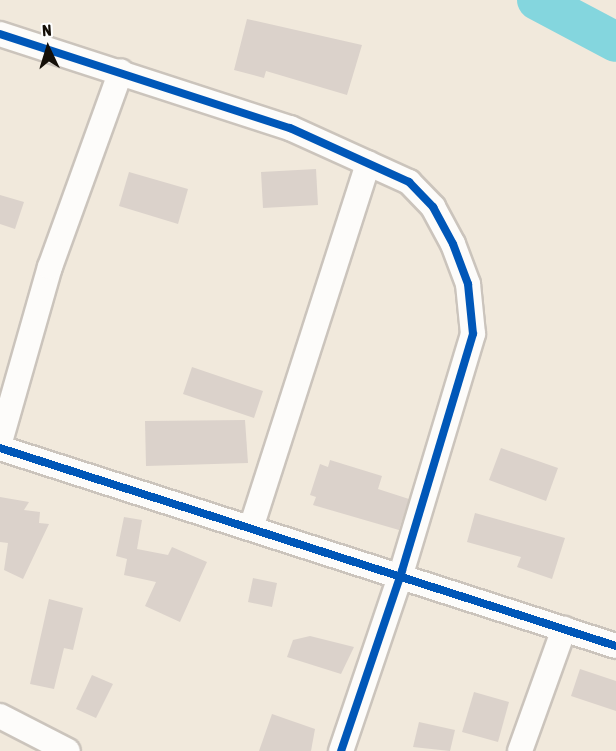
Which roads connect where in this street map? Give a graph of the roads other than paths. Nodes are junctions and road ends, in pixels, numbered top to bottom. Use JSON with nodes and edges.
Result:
{"nodes":[{"id":1,"x":0,"y":34,"type":"edge"},
{"id":2,"x":121,"y":71,"type":"junction"},
{"id":3,"x":368,"y":163,"type":"junction"},
{"id":4,"x":0,"y":442,"type":"edge"},
{"id":5,"x":0,"y":448,"type":"edge"},
{"id":6,"x":250,"y":528,"type":"junction"},
{"id":7,"x":397,"y":576,"type":"junction"},
{"id":8,"x":564,"y":629,"type":"junction"},
{"id":9,"x":616,"y":646,"type":"edge"},
{"id":10,"x":0,"y":716,"type":"edge"},
{"id":11,"x":68,"y":751,"type":"edge"},
{"id":12,"x":341,"y":751,"type":"edge"},
{"id":13,"x":520,"y":751,"type":"edge"}],
"edges":[{"from":1,"to":2,"type":"street"},
{"from":2,"to":3,"type":"street"},
{"from":2,"to":4,"type":"street"},
{"from":3,"to":6,"type":"street"},
{"from":3,"to":7,"type":"street"},
{"from":5,"to":6,"type":"street"},
{"from":6,"to":7,"type":"street"},
{"from":7,"to":8,"type":"street"},
{"from":7,"to":12,"type":"street"},
{"from":8,"to":9,"type":"street"},
{"from":8,"to":13,"type":"street"},
{"from":10,"to":11,"type":"street"}]}
